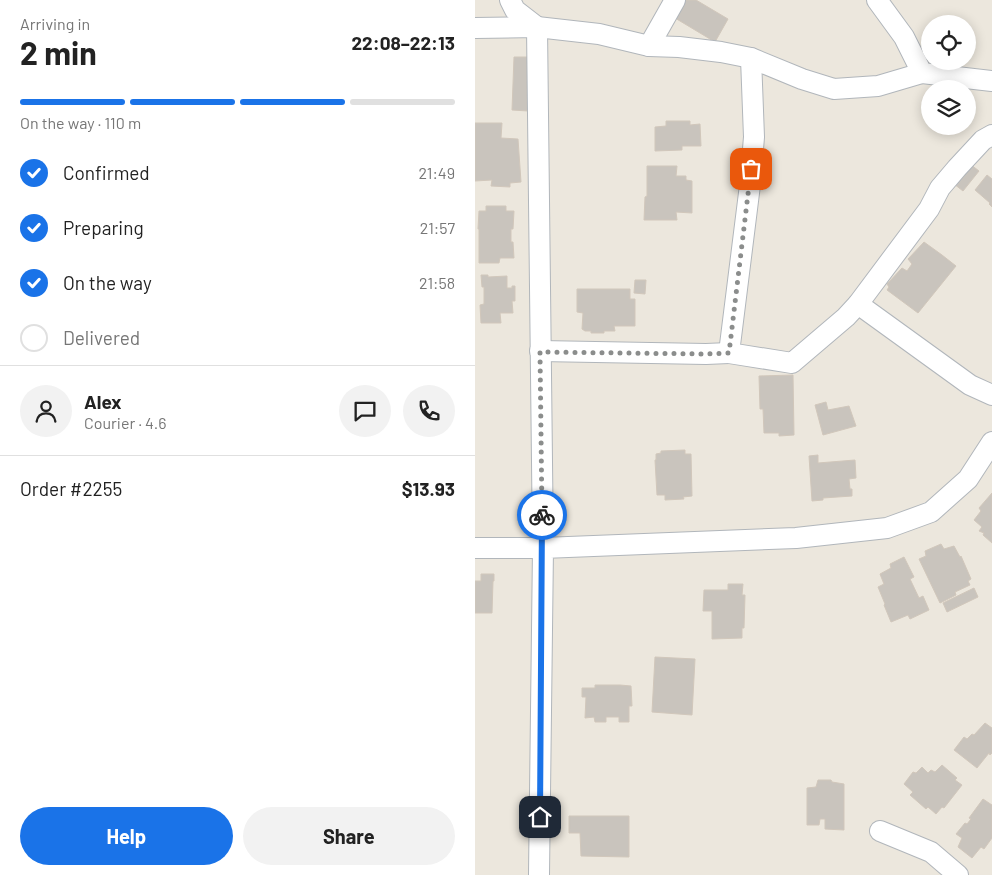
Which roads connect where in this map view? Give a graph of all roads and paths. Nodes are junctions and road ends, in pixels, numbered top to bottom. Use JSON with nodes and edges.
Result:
{"nodes":[{"id":1,"x":510,"y":0,"type":"edge"},
{"id":2,"x":675,"y":0,"type":"edge"},
{"id":3,"x":877,"y":0,"type":"edge"},
{"id":4,"x":537,"y":27,"type":"junction"},
{"id":5,"x":475,"y":28,"type":"edge"},
{"id":6,"x":649,"y":46,"type":"junction"},
{"id":7,"x":751,"y":58,"type":"junction"},
{"id":8,"x":922,"y":72,"type":"junction"},
{"id":9,"x":992,"y":81,"type":"edge"},
{"id":10,"x":992,"y":135,"type":"edge"},
{"id":11,"x":858,"y":304,"type":"junction"},
{"id":12,"x":540,"y":352,"type":"junction"},
{"id":13,"x":729,"y":353,"type":"junction"},
{"id":14,"x":992,"y":395,"type":"edge"},
{"id":15,"x":992,"y":442,"type":"edge"},
{"id":16,"x":475,"y":548,"type":"edge"},
{"id":17,"x":543,"y":548,"type":"junction"},
{"id":18,"x":880,"y":831,"type":"dead end"},
{"id":19,"x":539,"y":875,"type":"edge"},
{"id":20,"x":958,"y":875,"type":"edge"}],
"edges":[{"from":1,"to":4,"type":"street"},
{"from":2,"to":6,"type":"street"},
{"from":3,"to":8,"type":"street"},
{"from":4,"to":5,"type":"street"},
{"from":4,"to":6,"type":"street"},
{"from":4,"to":12,"type":"street"},
{"from":6,"to":7,"type":"street"},
{"from":7,"to":8,"type":"street"},
{"from":7,"to":13,"type":"street"},
{"from":8,"to":9,"type":"street"},
{"from":10,"to":11,"type":"street"},
{"from":11,"to":13,"type":"street"},
{"from":11,"to":14,"type":"street"},
{"from":12,"to":13,"type":"street"},
{"from":12,"to":17,"type":"street"},
{"from":15,"to":17,"type":"street"},
{"from":16,"to":17,"type":"street"},
{"from":17,"to":19,"type":"street"},
{"from":18,"to":20,"type":"street"}]}
